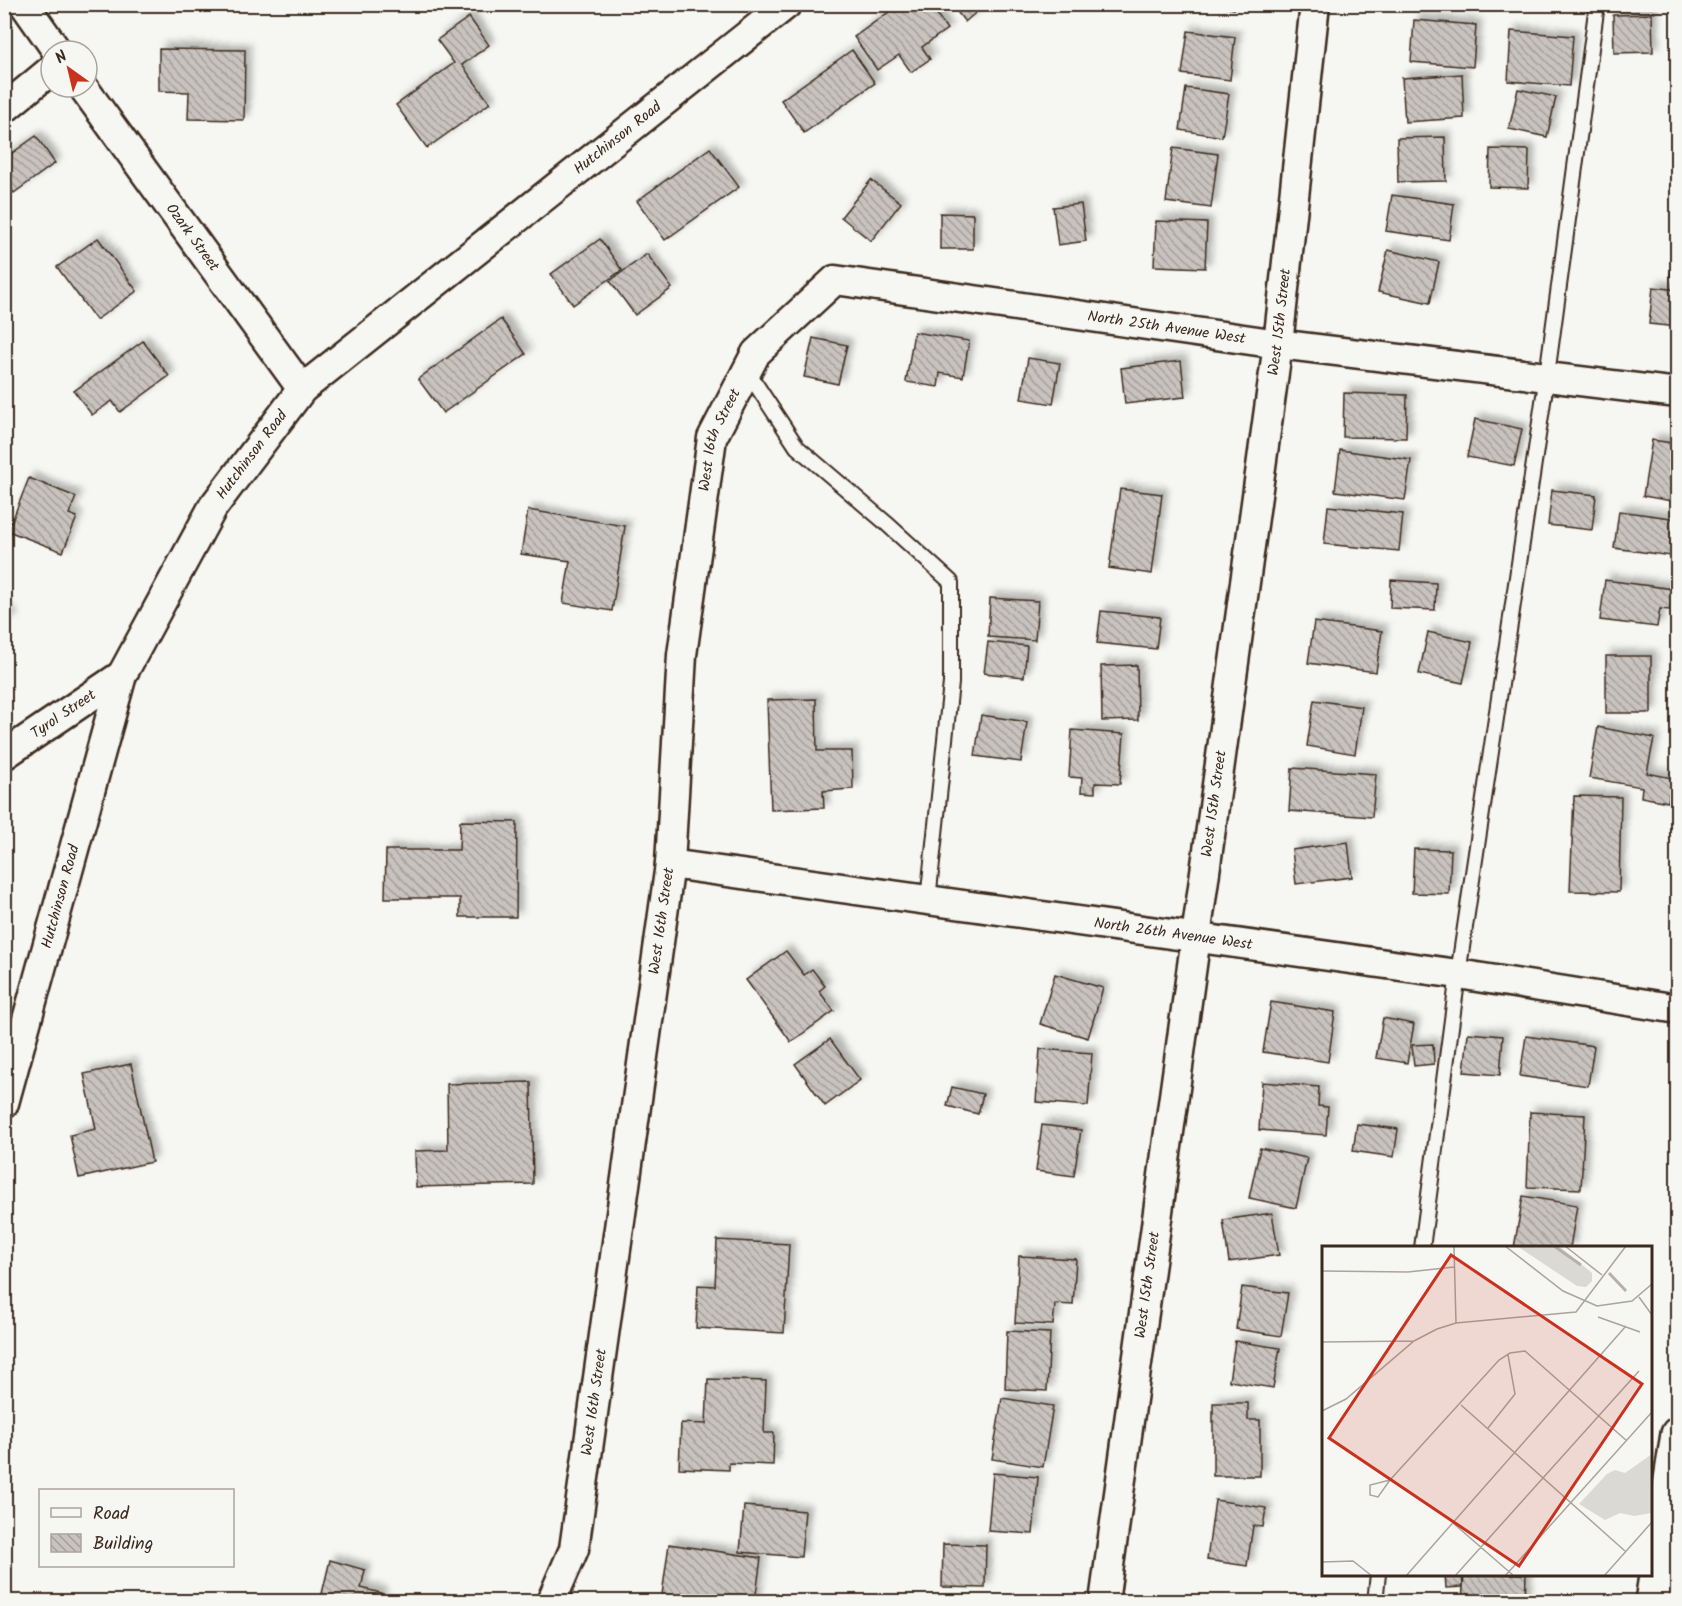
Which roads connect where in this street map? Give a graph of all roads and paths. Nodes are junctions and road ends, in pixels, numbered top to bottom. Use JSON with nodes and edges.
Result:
{"nodes":[{"id":1,"x":24,"y":4,"type":"edge"},
{"id":2,"x":787,"y":4,"type":"edge"},
{"id":3,"x":1315,"y":4,"type":"edge"},
{"id":4,"x":1597,"y":4,"type":"edge"},
{"id":5,"x":49,"y":39,"type":"edge"},
{"id":6,"x":39,"y":80,"type":"edge"},
{"id":7,"x":92,"y":99,"type":"edge"},
{"id":8,"x":4,"y":109,"type":"edge"},
{"id":9,"x":835,"y":280,"type":"joint"},
{"id":10,"x":1278,"y":344,"type":"junction"},
{"id":11,"x":747,"y":371,"type":"junction"},
{"id":12,"x":1547,"y":375,"type":"junction"},
{"id":13,"x":302,"y":389,"type":"junction"},
{"id":14,"x":1677,"y":393,"type":"edge"},
{"id":15,"x":122,"y":675,"type":"junction"},
{"id":16,"x":4,"y":755,"type":"edge"},
{"id":17,"x":670,"y":864,"type":"junction"},
{"id":18,"x":928,"y":900,"type":"junction"},
{"id":19,"x":1195,"y":937,"type":"junction"},
{"id":20,"x":1458,"y":974,"type":"junction"},
{"id":21,"x":1677,"y":1009,"type":"edge"},
{"id":22,"x":4,"y":1103,"type":"edge"},
{"id":23,"x":1422,"y":1246,"type":"edge"},
{"id":24,"x":1677,"y":1434,"type":"edge"},
{"id":25,"x":1378,"y":1576,"type":"edge"},
{"id":26,"x":551,"y":1602,"type":"edge"},
{"id":27,"x":1104,"y":1602,"type":"edge"},
{"id":28,"x":1375,"y":1602,"type":"edge"},
{"id":29,"x":1652,"y":1602,"type":"edge"}],
"edges":[{"from":1,"to":5,"type":"street"},
{"from":2,"to":13,"type":"street","name":"Hutchinson Road"},
{"from":3,"to":10,"type":"street","name":"West 15th Street"},
{"from":4,"to":12,"type":"lane"},
{"from":6,"to":8,"type":"street"},
{"from":7,"to":13,"type":"street","name":"Ozark Street"},
{"from":9,"to":10,"type":"street","name":"North 25th Avenue West"},
{"from":9,"to":11,"type":"street","name":"West 16th Street"},
{"from":10,"to":12,"type":"street","name":"North 25th Avenue West"},
{"from":10,"to":19,"type":"street","name":"West 15th Street"},
{"from":11,"to":17,"type":"street","name":"West 16th Street"},
{"from":11,"to":18,"type":"lane"},
{"from":12,"to":14,"type":"street","name":"North 25th Avenue West"},
{"from":12,"to":20,"type":"lane"},
{"from":13,"to":15,"type":"street","name":"Hutchinson Road"},
{"from":15,"to":16,"type":"street","name":"Tyrol Street"},
{"from":15,"to":22,"type":"street","name":"Hutchinson Road"},
{"from":17,"to":18,"type":"street","name":"North 26th Avenue West"},
{"from":17,"to":26,"type":"street","name":"West 16th Street"},
{"from":18,"to":19,"type":"street","name":"North 26th Avenue West"},
{"from":19,"to":20,"type":"street","name":"North 26th Avenue West"},
{"from":19,"to":27,"type":"street","name":"West 15th Street"},
{"from":20,"to":21,"type":"street","name":"North 26th Avenue West"},
{"from":20,"to":23,"type":"lane"},
{"from":24,"to":29,"type":"street"},
{"from":25,"to":28,"type":"lane"}]}
